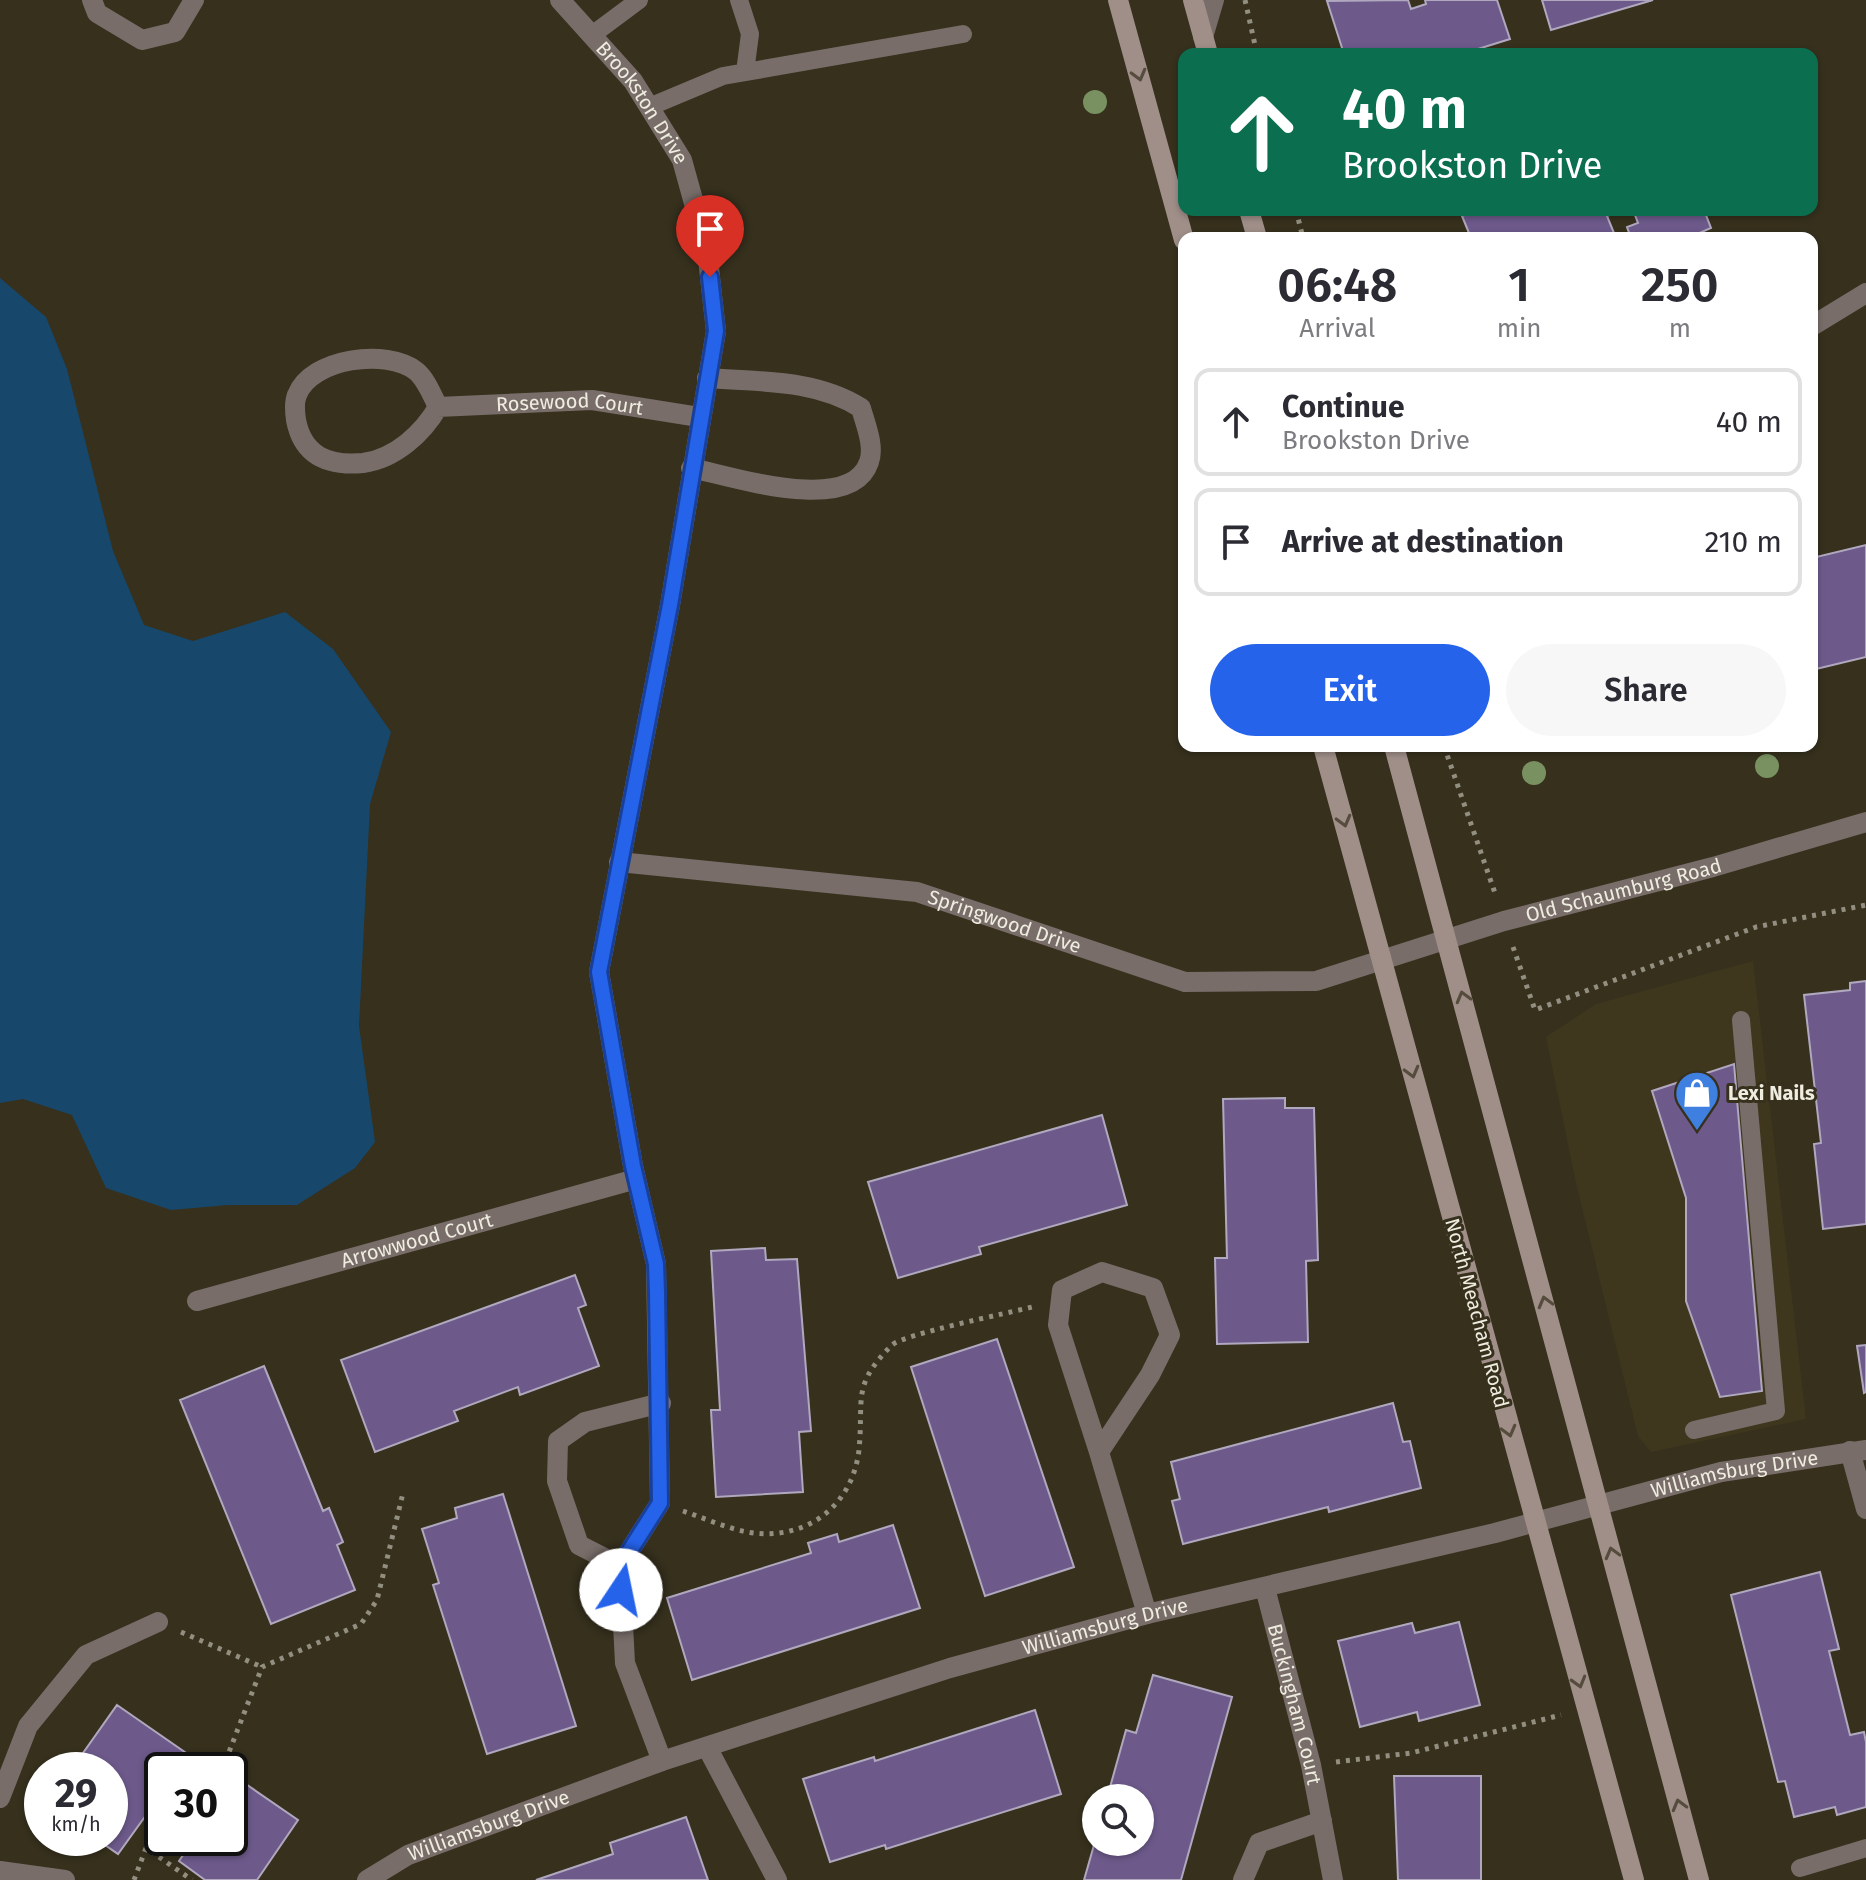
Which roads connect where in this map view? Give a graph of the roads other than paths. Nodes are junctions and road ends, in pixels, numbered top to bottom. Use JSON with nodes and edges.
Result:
{"nodes":[{"id":1,"x":92,"y":0,"type":"edge"},
{"id":2,"x":194,"y":0,"type":"edge"},
{"id":3,"x":560,"y":0,"type":"edge"},
{"id":4,"x":639,"y":0,"type":"edge"},
{"id":5,"x":739,"y":0,"type":"edge"},
{"id":6,"x":1118,"y":0,"type":"edge"},
{"id":7,"x":1193,"y":0,"type":"edge"},
{"id":8,"x":1214,"y":0,"type":"edge"},
{"id":9,"x":963,"y":34,"type":"dead end"},
{"id":10,"x":592,"y":35,"type":"junction"},
{"id":11,"x":1206,"y":45,"type":"edge"},
{"id":12,"x":745,"y":72,"type":"junction"},
{"id":13,"x":649,"y":107,"type":"junction"},
{"id":14,"x":1182,"y":232,"type":"edge"},
{"id":15,"x":1866,"y":293,"type":"edge"},
{"id":16,"x":1818,"y":322,"type":"edge"},
{"id":17,"x":707,"y":378,"type":"junction"},
{"id":18,"x":438,"y":407,"type":"junction"},
{"id":19,"x":699,"y":417,"type":"junction"},
{"id":20,"x":691,"y":468,"type":"junction"},
{"id":21,"x":1325,"y":752,"type":"edge"},
{"id":22,"x":1396,"y":752,"type":"edge"},
{"id":23,"x":1866,"y":822,"type":"edge"},
{"id":24,"x":619,"y":862,"type":"junction"},
{"id":25,"x":1447,"y":938,"type":"junction"},
{"id":26,"x":1381,"y":957,"type":"junction"},
{"id":27,"x":1741,"y":1020,"type":"dead end"},
{"id":28,"x":636,"y":1179,"type":"junction"},
{"id":29,"x":197,"y":1301,"type":"dead end"},
{"id":30,"x":661,"y":1403,"type":"junction"},
{"id":31,"x":1694,"y":1430,"type":"dead end"},
{"id":32,"x":1858,"y":1450,"type":"edge"},
{"id":33,"x":1099,"y":1452,"type":"junction"},
{"id":34,"x":1599,"y":1505,"type":"junction"},
{"id":35,"x":1866,"y":1509,"type":"edge"},
{"id":36,"x":1533,"y":1523,"type":"junction"},
{"id":37,"x":620,"y":1566,"type":"junction"},
{"id":38,"x":1265,"y":1588,"type":"junction"},
{"id":39,"x":1147,"y":1614,"type":"junction"},
{"id":40,"x":158,"y":1622,"type":"road end"},
{"id":41,"x":707,"y":1747,"type":"junction"},
{"id":42,"x":662,"y":1761,"type":"junction"},
{"id":43,"x":0,"y":1798,"type":"edge"},
{"id":44,"x":1322,"y":1821,"type":"junction"},
{"id":45,"x":1866,"y":1848,"type":"edge"},
{"id":46,"x":1800,"y":1868,"type":"dead end"},
{"id":47,"x":0,"y":1871,"type":"edge"},
{"id":48,"x":65,"y":1880,"type":"edge"},
{"id":49,"x":367,"y":1880,"type":"edge"},
{"id":50,"x":777,"y":1880,"type":"edge"},
{"id":51,"x":1243,"y":1880,"type":"edge"},
{"id":52,"x":1333,"y":1880,"type":"edge"},
{"id":53,"x":1634,"y":1880,"type":"edge"},
{"id":54,"x":1699,"y":1880,"type":"edge"}],
"edges":[{"from":1,"to":2,"type":"street"},
{"from":3,"to":10,"type":"street","name":"Brookston Drive"},
{"from":4,"to":10,"type":"lane"},
{"from":5,"to":12,"type":"lane"},
{"from":6,"to":14,"type":"main road","one_way":true},
{"from":7,"to":11,"type":"main road"},
{"from":8,"to":11,"type":"street"},
{"from":9,"to":12,"type":"lane"},
{"from":10,"to":13,"type":"street","name":"Brookston Drive"},
{"from":12,"to":13,"type":"lane"},
{"from":13,"to":17,"type":"street","name":"Brookston Drive"},
{"from":15,"to":16,"type":"street"},
{"from":17,"to":19,"type":"street","name":"Brookston Drive"},
{"from":17,"to":20,"type":"street"},
{"from":18,"to":18,"type":"street"},
{"from":18,"to":19,"type":"street","name":"Rosewood Court"},
{"from":19,"to":20,"type":"street","name":"Brookston Drive"},
{"from":20,"to":24,"type":"street","name":"Brookston Drive"},
{"from":21,"to":26,"type":"main road","name":"North Meacham Road","one_way":true},
{"from":22,"to":25,"type":"main road"},
{"from":23,"to":25,"type":"street","name":"Old Schaumburg Road"},
{"from":24,"to":26,"type":"street","name":"Springwood Drive"},
{"from":24,"to":28,"type":"street","name":"Brookston Drive"},
{"from":25,"to":26,"type":"street","name":"Old Schaumburg Road"},
{"from":34,"to":25,"type":"main road","one_way":true},
{"from":26,"to":36,"type":"main road","name":"North Meacham Road","one_way":true},
{"from":27,"to":31,"type":"lane"},
{"from":28,"to":29,"type":"street","name":"Arrowwood Court"},
{"from":28,"to":30,"type":"street","name":"Brookston Drive"},
{"from":30,"to":37,"type":"street","name":"Brookston Drive"},
{"from":30,"to":37,"type":"street"},
{"from":32,"to":34,"type":"street","name":"Williamsburg Drive"},
{"from":32,"to":35,"type":"street"},
{"from":33,"to":33,"type":"street"},
{"from":33,"to":39,"type":"street"},
{"from":34,"to":36,"type":"street","name":"Williamsburg Drive"},
{"from":54,"to":34,"type":"main road","one_way":true},
{"from":36,"to":38,"type":"street","name":"Williamsburg Drive"},
{"from":36,"to":53,"type":"main road","name":"North Meacham Road","one_way":true},
{"from":37,"to":42,"type":"street"},
{"from":38,"to":39,"type":"street","name":"Williamsburg Drive"},
{"from":38,"to":44,"type":"street","name":"Buckingham Court"},
{"from":39,"to":41,"type":"street","name":"Williamsburg Drive"},
{"from":40,"to":43,"type":"street"},
{"from":41,"to":42,"type":"street","name":"Williamsburg Drive"},
{"from":41,"to":50,"type":"street"},
{"from":42,"to":49,"type":"street","name":"Williamsburg Drive"},
{"from":44,"to":51,"type":"street"},
{"from":44,"to":52,"type":"street","name":"Buckingham Court"},
{"from":45,"to":46,"type":"lane"},
{"from":47,"to":48,"type":"street"}]}
